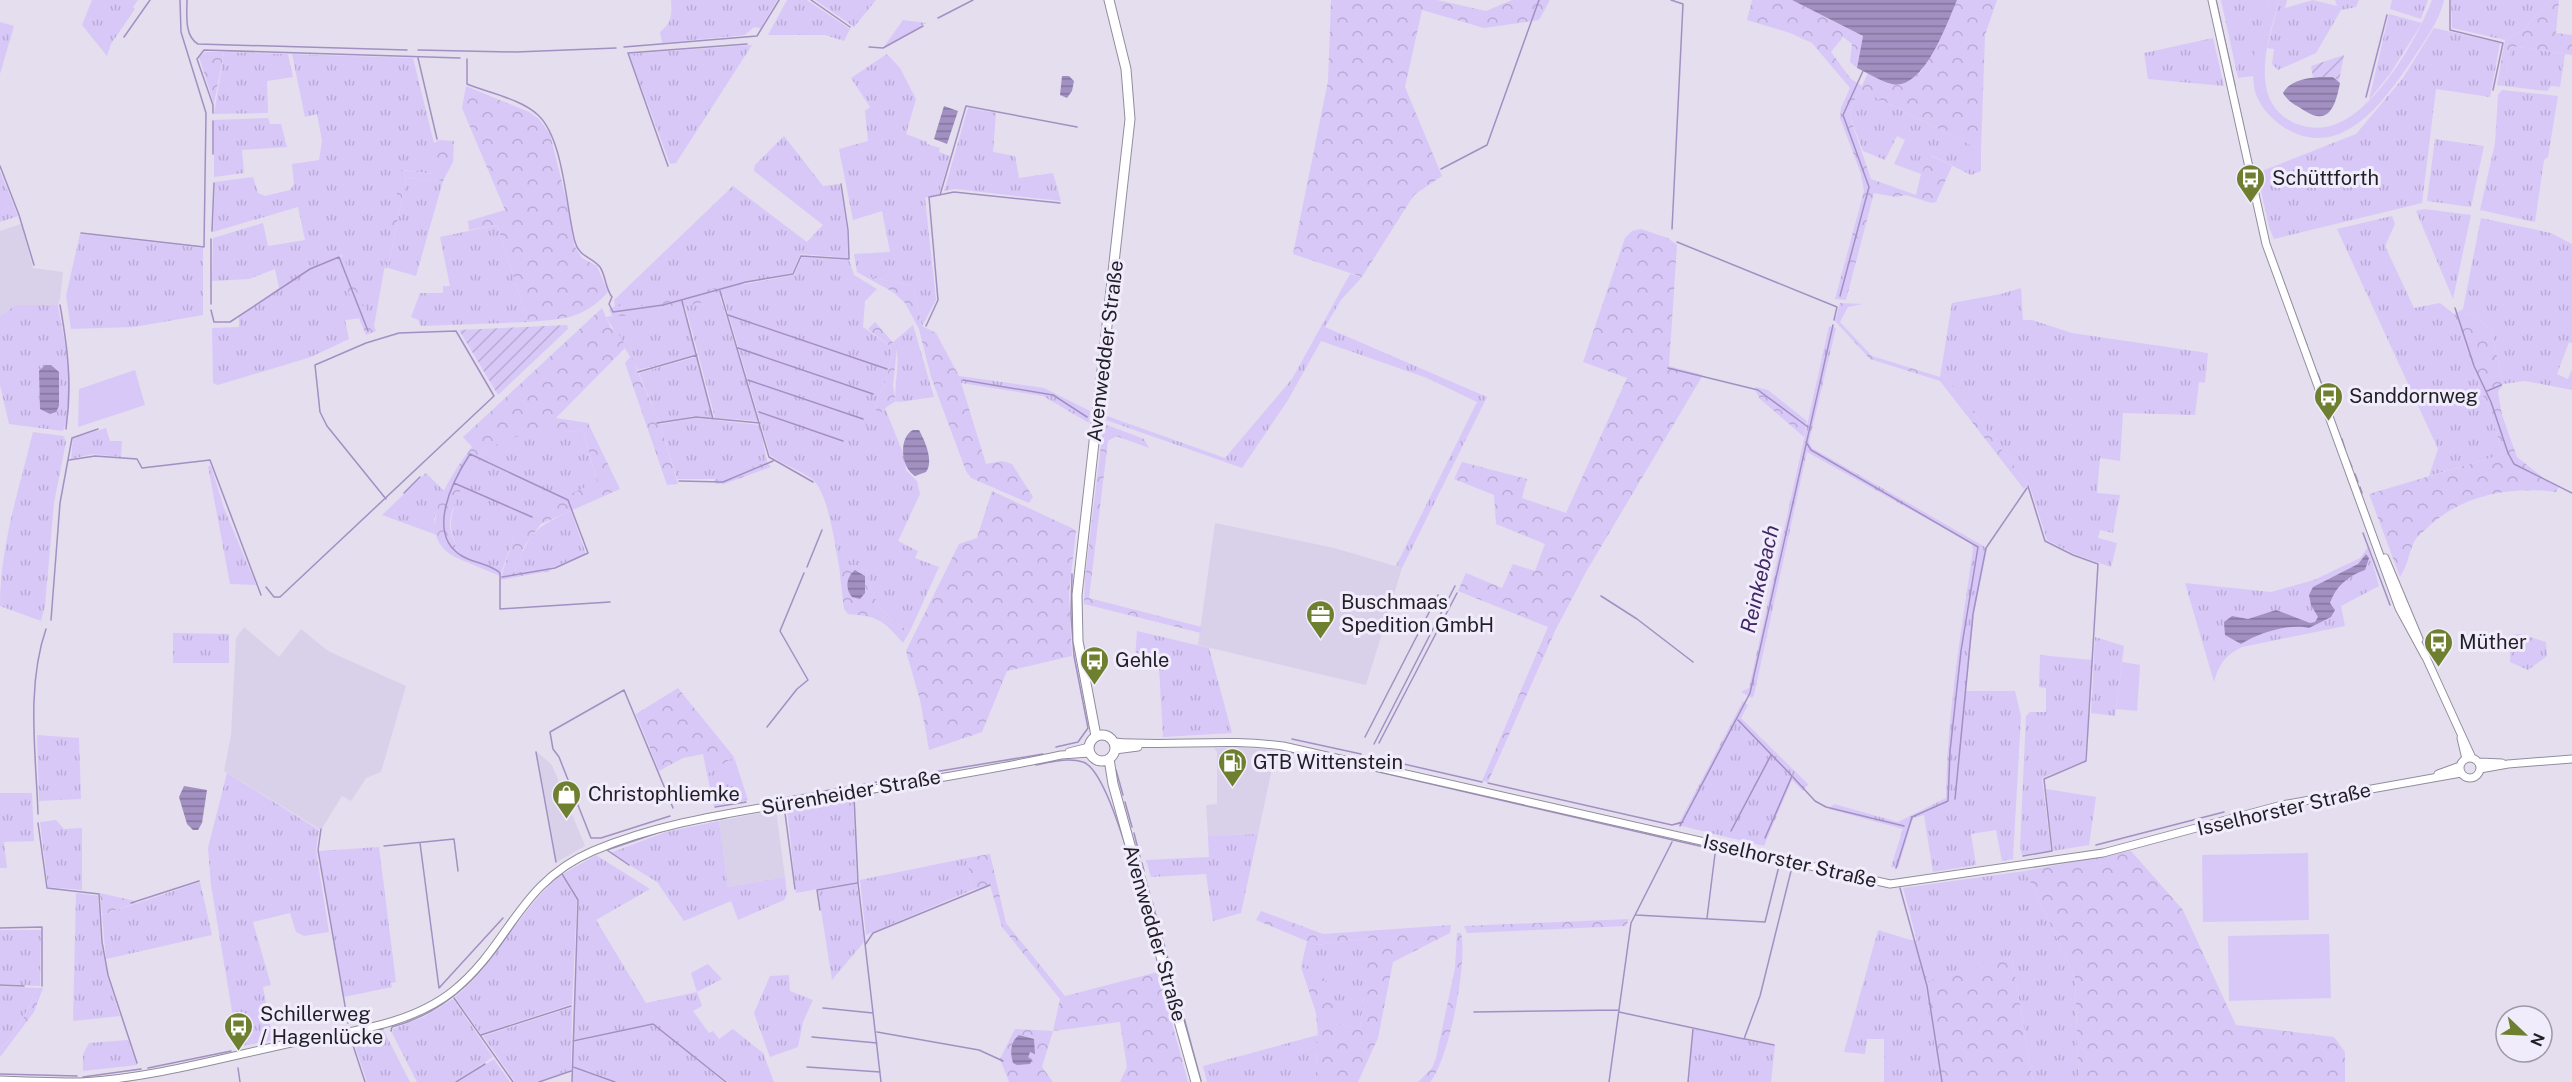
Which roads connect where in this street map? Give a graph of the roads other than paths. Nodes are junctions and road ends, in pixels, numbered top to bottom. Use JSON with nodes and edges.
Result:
{"nodes":[{"id":1,"x":1109,"y":0,"type":"edge"},
{"id":2,"x":2212,"y":0,"type":"edge"},
{"id":3,"x":1099,"y":735,"type":"junction"},
{"id":4,"x":1089,"y":750,"type":"junction"},
{"id":5,"x":1109,"y":753,"type":"junction"},
{"id":6,"x":2474,"y":762,"type":"junction"},
{"id":7,"x":2572,"y":762,"type":"edge"},
{"id":8,"x":2461,"y":770,"type":"junction"},
{"id":9,"x":0,"y":1080,"type":"edge"},
{"id":10,"x":1196,"y":1082,"type":"edge"}],
"edges":[{"from":1,"to":3,"type":"main road","name":"Avenwedder Straße"},
{"from":2,"to":6,"type":"street"},
{"from":3,"to":4,"type":"main road"},
{"from":3,"to":5,"type":"main road"},
{"from":4,"to":5,"type":"main road"},
{"from":4,"to":9,"type":"street","name":"Sürenheider Straße"},
{"from":5,"to":8,"type":"street","name":"Isselhorster Straße"},
{"from":5,"to":10,"type":"main road","name":"Avenwedder Straße"},
{"from":6,"to":7,"type":"street"},
{"from":6,"to":8,"type":"street"},
{"from":6,"to":8,"type":"street","name":"Isselhorster Straße"}]}
